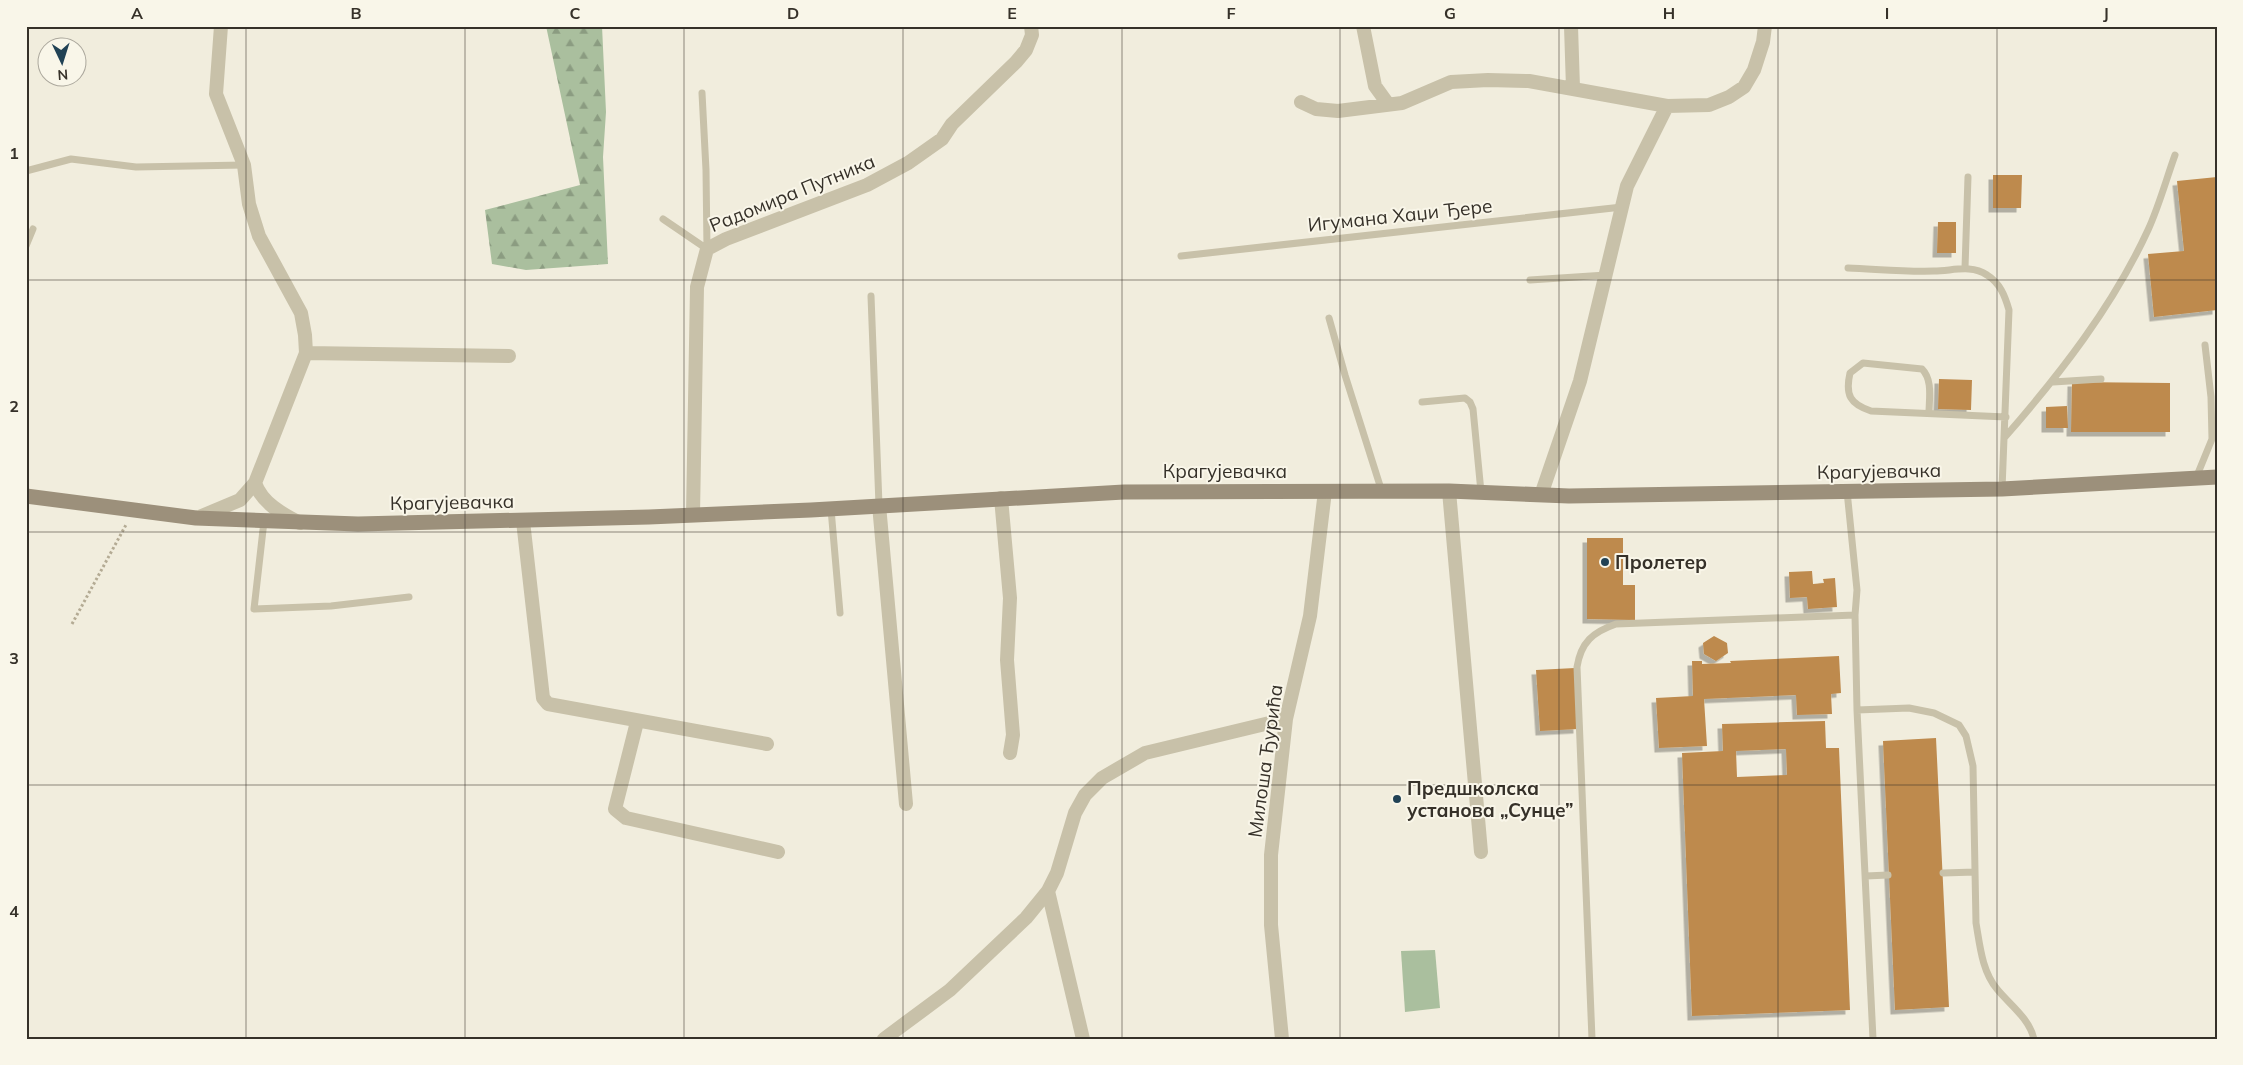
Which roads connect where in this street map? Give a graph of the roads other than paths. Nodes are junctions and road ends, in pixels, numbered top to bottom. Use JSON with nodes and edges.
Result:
{"nodes":[{"id":1,"x":221,"y":26,"type":"edge"},
{"id":2,"x":1031,"y":26,"type":"edge"},
{"id":3,"x":1363,"y":26,"type":"edge"},
{"id":4,"x":1572,"y":26,"type":"edge"},
{"id":5,"x":1765,"y":26,"type":"edge"},
{"id":6,"x":1573,"y":88,"type":"junction"},
{"id":7,"x":702,"y":93,"type":"dead end"},
{"id":8,"x":1301,"y":102,"type":"dead end"},
{"id":9,"x":1388,"y":104,"type":"junction"},
{"id":10,"x":1667,"y":106,"type":"junction"},
{"id":11,"x":2175,"y":155,"type":"dead end"},
{"id":12,"x":244,"y":165,"type":"junction"},
{"id":13,"x":26,"y":171,"type":"edge"},
{"id":14,"x":1968,"y":178,"type":"dead end"},
{"id":15,"x":1622,"y":207,"type":"junction"},
{"id":16,"x":664,"y":219,"type":"dead end"},
{"id":17,"x":33,"y":229,"type":"dead end"},
{"id":18,"x":26,"y":246,"type":"edge"},
{"id":19,"x":707,"y":249,"type":"junction"},
{"id":20,"x":1181,"y":256,"type":"dead end"},
{"id":21,"x":1848,"y":268,"type":"dead end"},
{"id":22,"x":1965,"y":268,"type":"junction"},
{"id":23,"x":1606,"y":275,"type":"junction"},
{"id":24,"x":1530,"y":280,"type":"dead end"},
{"id":25,"x":871,"y":296,"type":"dead end"},
{"id":26,"x":1329,"y":318,"type":"dead end"},
{"id":27,"x":2205,"y":345,"type":"dead end"},
{"id":28,"x":306,"y":353,"type":"junction"},
{"id":29,"x":509,"y":356,"type":"dead end"},
{"id":30,"x":2101,"y":379,"type":"dead end"},
{"id":31,"x":2053,"y":382,"type":"junction"},
{"id":32,"x":1422,"y":402,"type":"dead end"},
{"id":33,"x":1929,"y":413,"type":"junction"},
{"id":34,"x":2006,"y":417,"type":"junction"},
{"id":35,"x":2006,"y":437,"type":"junction"},
{"id":36,"x":2217,"y":477,"type":"edge"},
{"id":37,"x":2196,"y":479,"type":"junction"},
{"id":38,"x":255,"y":483,"type":"junction"},
{"id":39,"x":2002,"y":489,"type":"junction"},
{"id":40,"x":1325,"y":491,"type":"junction"},
{"id":41,"x":1847,"y":491,"type":"junction"},
{"id":42,"x":1382,"y":492,"type":"junction"},
{"id":43,"x":1449,"y":492,"type":"junction"},
{"id":44,"x":1481,"y":492,"type":"junction"},
{"id":45,"x":26,"y":496,"type":"edge"},
{"id":46,"x":1541,"y":496,"type":"junction"},
{"id":47,"x":1001,"y":498,"type":"junction"},
{"id":48,"x":879,"y":505,"type":"junction"},
{"id":49,"x":831,"y":508,"type":"junction"},
{"id":50,"x":692,"y":515,"type":"junction"},
{"id":51,"x":196,"y":518,"type":"junction"},
{"id":52,"x":264,"y":521,"type":"junction"},
{"id":53,"x":523,"y":521,"type":"junction"},
{"id":54,"x":301,"y":523,"type":"junction"},
{"id":55,"x":409,"y":597,"type":"dead end"},
{"id":56,"x":840,"y":613,"type":"dead end"},
{"id":57,"x":1855,"y":614,"type":"junction"},
{"id":58,"x":1857,"y":710,"type":"junction"},
{"id":59,"x":1286,"y":719,"type":"junction"},
{"id":60,"x":637,"y":722,"type":"junction"},
{"id":61,"x":767,"y":744,"type":"dead end"},
{"id":62,"x":1010,"y":752,"type":"dead end"},
{"id":63,"x":906,"y":804,"type":"dead end"},
{"id":64,"x":778,"y":852,"type":"dead end"},
{"id":65,"x":1481,"y":852,"type":"dead end"},
{"id":66,"x":1975,"y":872,"type":"junction"},
{"id":67,"x":1943,"y":873,"type":"dead end"},
{"id":68,"x":1866,"y":876,"type":"junction"},
{"id":69,"x":1888,"y":876,"type":"dead end"},
{"id":70,"x":1048,"y":892,"type":"junction"},
{"id":71,"x":884,"y":1039,"type":"edge"},
{"id":72,"x":1083,"y":1039,"type":"edge"},
{"id":73,"x":1282,"y":1039,"type":"edge"},
{"id":74,"x":1592,"y":1039,"type":"edge"},
{"id":75,"x":1873,"y":1039,"type":"edge"},
{"id":76,"x":2034,"y":1039,"type":"edge"}],
"edges":[{"from":1,"to":12,"type":"street"},
{"from":2,"to":19,"type":"street","name":"Радомира Путника"},
{"from":3,"to":9,"type":"street"},
{"from":4,"to":6,"type":"street"},
{"from":5,"to":10,"type":"street"},
{"from":6,"to":9,"type":"street"},
{"from":6,"to":10,"type":"street"},
{"from":7,"to":19,"type":"lane"},
{"from":8,"to":9,"type":"street"},
{"from":10,"to":15,"type":"street"},
{"from":11,"to":31,"type":"lane"},
{"from":12,"to":13,"type":"lane"},
{"from":12,"to":28,"type":"street"},
{"from":14,"to":22,"type":"lane"},
{"from":15,"to":20,"type":"lane","name":"Игумана Хаџи Ђере"},
{"from":15,"to":23,"type":"street"},
{"from":16,"to":19,"type":"lane"},
{"from":17,"to":18,"type":"lane"},
{"from":19,"to":50,"type":"street","name":"Радомира Путника"},
{"from":21,"to":22,"type":"lane"},
{"from":22,"to":34,"type":"lane"},
{"from":23,"to":24,"type":"lane"},
{"from":23,"to":46,"type":"street"},
{"from":25,"to":48,"type":"lane"},
{"from":26,"to":42,"type":"lane"},
{"from":27,"to":37,"type":"lane"},
{"from":28,"to":29,"type":"street"},
{"from":28,"to":38,"type":"street"},
{"from":30,"to":31,"type":"lane"},
{"from":31,"to":35,"type":"lane"},
{"from":32,"to":44,"type":"lane"},
{"from":33,"to":33,"type":"lane"},
{"from":33,"to":34,"type":"lane"},
{"from":34,"to":35,"type":"lane"},
{"from":35,"to":39,"type":"lane"},
{"from":36,"to":37,"type":"main road","name":"Крагујевачка"},
{"from":37,"to":39,"type":"main road","name":"Крагујевачка"},
{"from":38,"to":51,"type":"street"},
{"from":38,"to":54,"type":"street"},
{"from":39,"to":41,"type":"main road","name":"Крагујевачка"},
{"from":40,"to":42,"type":"main road","name":"Крагујевачка"},
{"from":40,"to":47,"type":"main road","name":"Крагујевачка"},
{"from":40,"to":59,"type":"street","name":"Милоша Ђурића"},
{"from":41,"to":46,"type":"main road","name":"Крагујевачка"},
{"from":41,"to":57,"type":"lane"},
{"from":42,"to":43,"type":"main road","name":"Крагујевачка"},
{"from":43,"to":44,"type":"main road","name":"Крагујевачка"},
{"from":43,"to":65,"type":"street"},
{"from":44,"to":46,"type":"main road","name":"Крагујевачка"},
{"from":45,"to":51,"type":"main road","name":"Крагујевачка"},
{"from":47,"to":48,"type":"main road","name":"Крагујевачка"},
{"from":47,"to":62,"type":"street"},
{"from":48,"to":49,"type":"main road","name":"Крагујевачка"},
{"from":48,"to":63,"type":"street"},
{"from":49,"to":50,"type":"main road","name":"Крагујевачка"},
{"from":49,"to":56,"type":"lane"},
{"from":50,"to":53,"type":"main road","name":"Крагујевачка"},
{"from":51,"to":52,"type":"main road","name":"Крагујевачка"},
{"from":52,"to":54,"type":"main road","name":"Крагујевачка"},
{"from":52,"to":55,"type":"lane"},
{"from":53,"to":54,"type":"main road","name":"Крагујевачка"},
{"from":53,"to":60,"type":"street"},
{"from":57,"to":58,"type":"lane"},
{"from":57,"to":74,"type":"lane"},
{"from":58,"to":66,"type":"lane"},
{"from":58,"to":68,"type":"lane"},
{"from":59,"to":70,"type":"street"},
{"from":59,"to":73,"type":"street","name":"Милоша Ђурића"},
{"from":60,"to":61,"type":"street"},
{"from":60,"to":64,"type":"street"},
{"from":66,"to":67,"type":"lane"},
{"from":66,"to":76,"type":"lane"},
{"from":68,"to":69,"type":"lane"},
{"from":68,"to":75,"type":"lane"},
{"from":70,"to":71,"type":"street"},
{"from":70,"to":72,"type":"street"}]}
